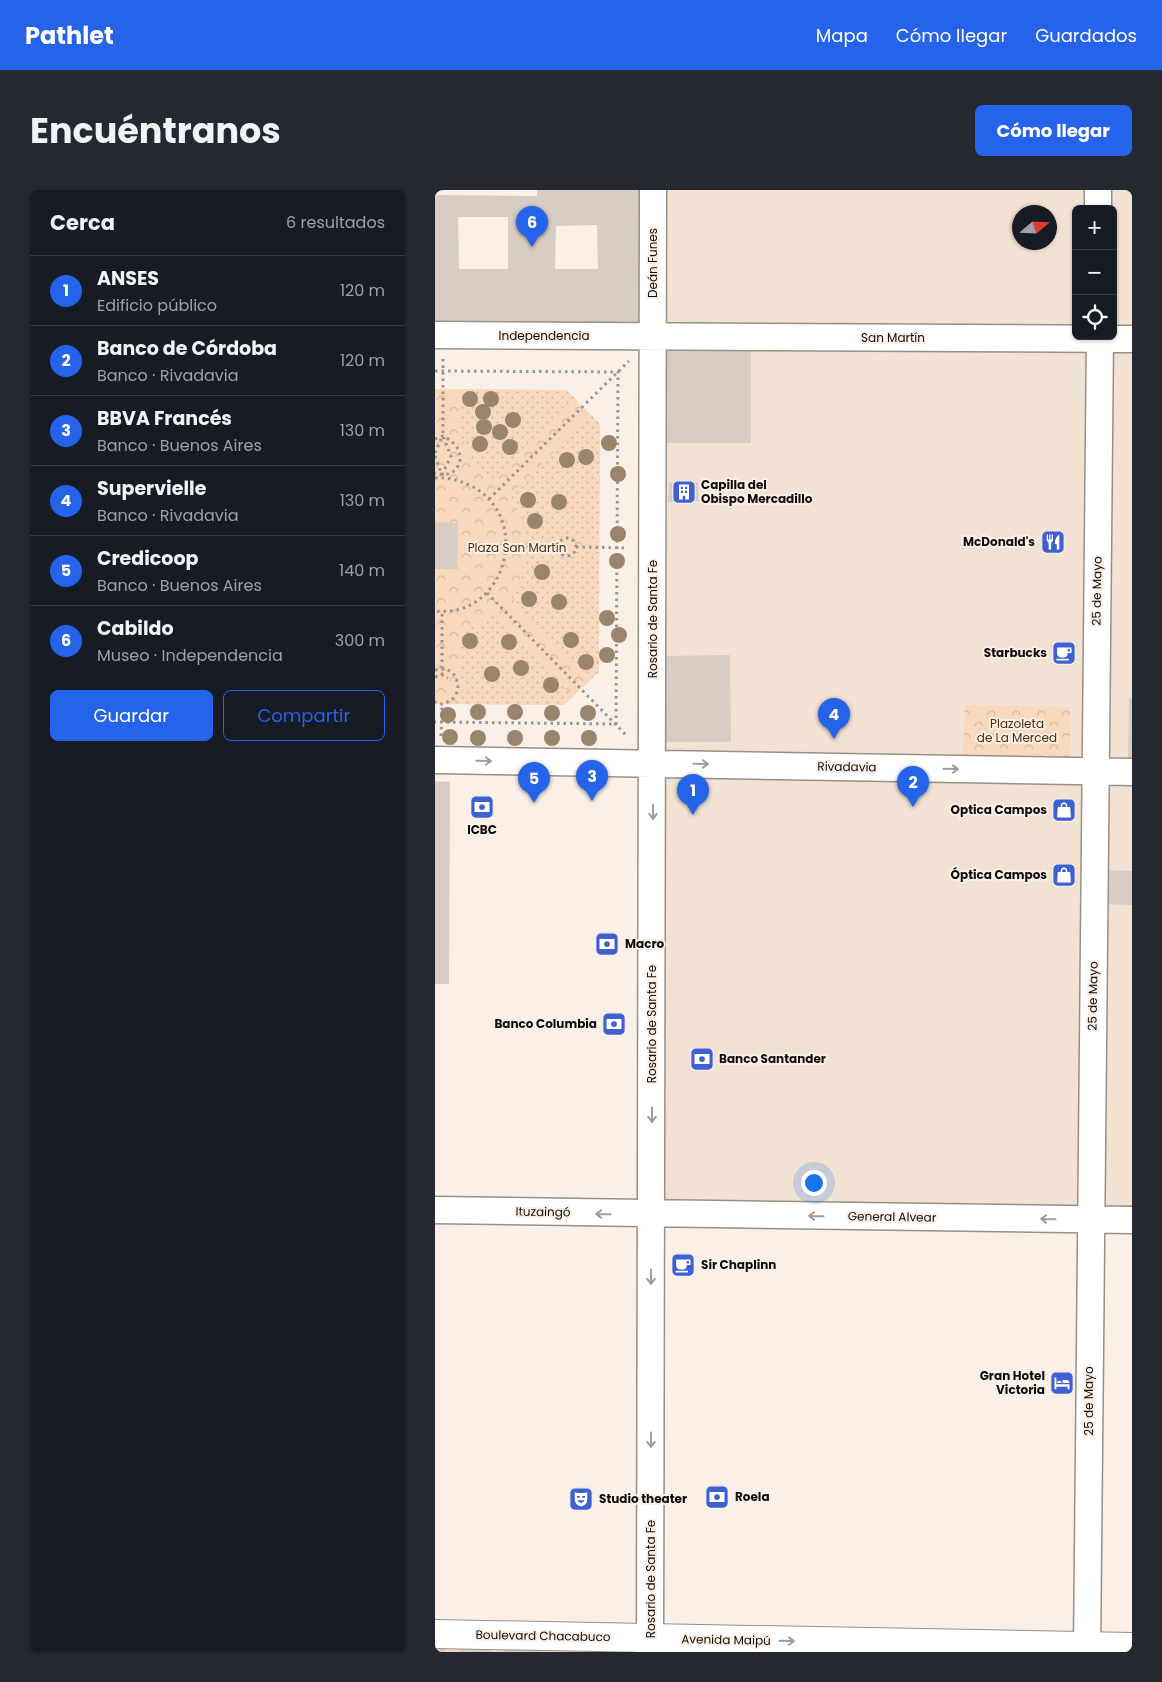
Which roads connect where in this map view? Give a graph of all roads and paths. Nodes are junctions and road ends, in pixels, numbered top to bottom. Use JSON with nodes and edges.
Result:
{"nodes":[{"id":1,"x":653,"y":190,"type":"edge"},
{"id":2,"x":1098,"y":190,"type":"edge"},
{"id":3,"x":1098,"y":205,"type":"edge"},
{"id":4,"x":439,"y":335,"type":"edge"},
{"id":5,"x":653,"y":336,"type":"junction"},
{"id":6,"x":1072,"y":338,"type":"edge"},
{"id":7,"x":1117,"y":339,"type":"edge"},
{"id":8,"x":1100,"y":340,"type":"edge"},
{"id":9,"x":1132,"y":340,"type":"edge"},
{"id":10,"x":435,"y":370,"type":"edge"},
{"id":11,"x":443,"y":371,"type":"junction"},
{"id":12,"x":618,"y":372,"type":"junction"},
{"id":13,"x":443,"y":436,"type":"junction"},
{"id":14,"x":435,"y":439,"type":"edge"},
{"id":15,"x":435,"y":455,"type":"edge"},
{"id":16,"x":435,"y":474,"type":"edge"},
{"id":17,"x":442,"y":476,"type":"junction"},
{"id":18,"x":435,"y":478,"type":"edge"},
{"id":19,"x":489,"y":499,"type":"junction"},
{"id":20,"x":507,"y":547,"type":"junction"},
{"id":21,"x":558,"y":547,"type":"junction"},
{"id":22,"x":576,"y":547,"type":"junction"},
{"id":23,"x":616,"y":548,"type":"junction"},
{"id":24,"x":653,"y":548,"type":"junction"},
{"id":25,"x":487,"y":592,"type":"junction"},
{"id":26,"x":435,"y":611,"type":"edge"},
{"id":27,"x":442,"y":612,"type":"junction"},
{"id":28,"x":442,"y":669,"type":"junction"},
{"id":29,"x":435,"y":670,"type":"edge"},
{"id":30,"x":442,"y":675,"type":"junction"},
{"id":31,"x":435,"y":677,"type":"edge"},
{"id":32,"x":448,"y":678,"type":"dead end"},
{"id":33,"x":435,"y":702,"type":"edge"},
{"id":34,"x":441,"y":704,"type":"junction"},
{"id":35,"x":435,"y":722,"type":"edge"},
{"id":36,"x":442,"y":723,"type":"junction"},
{"id":37,"x":616,"y":724,"type":"junction"},
{"id":38,"x":437,"y":760,"type":"edge"},
{"id":39,"x":653,"y":763,"type":"junction"},
{"id":40,"x":1095,"y":772,"type":"junction"},
{"id":41,"x":1132,"y":772,"type":"edge"},
{"id":42,"x":435,"y":1210,"type":"edge"},
{"id":43,"x":652,"y":1215,"type":"junction"},
{"id":44,"x":1091,"y":1219,"type":"junction"},
{"id":45,"x":1132,"y":1220,"type":"edge"},
{"id":46,"x":435,"y":1634,"type":"edge"},
{"id":47,"x":650,"y":1645,"type":"edge"},
{"id":48,"x":1132,"y":1647,"type":"edge"},
{"id":49,"x":1087,"y":1649,"type":"edge"}],
"edges":[{"from":1,"to":5,"type":"street","name":"Deán Funes"},
{"from":2,"to":3,"type":"street"},
{"from":4,"to":5,"type":"street","name":"Independencia"},
{"from":4,"to":11,"type":"path"},
{"from":5,"to":6,"type":"street","name":"San Martín"},
{"from":5,"to":12,"type":"path"},
{"from":5,"to":24,"type":"street","name":"Rosario de Santa Fe"},
{"from":7,"to":9,"type":"street","name":"San Martín"},
{"from":8,"to":40,"type":"street","name":"25 de Mayo"},
{"from":10,"to":11,"type":"path"},
{"from":11,"to":12,"type":"path"},
{"from":11,"to":13,"type":"path"},
{"from":12,"to":19,"type":"path"},
{"from":12,"to":23,"type":"path"},
{"from":13,"to":14,"type":"path"},
{"from":13,"to":15,"type":"path"},
{"from":13,"to":17,"type":"path"},
{"from":13,"to":17,"type":"path"},
{"from":15,"to":17,"type":"path"},
{"from":16,"to":17,"type":"path"},
{"from":17,"to":18,"type":"path"},
{"from":17,"to":19,"type":"path"},
{"from":19,"to":20,"type":"path"},
{"from":20,"to":21,"type":"path"},
{"from":20,"to":25,"type":"path"},
{"from":21,"to":22,"type":"path"},
{"from":21,"to":22,"type":"path"},
{"from":22,"to":23,"type":"path"},
{"from":23,"to":24,"type":"path"},
{"from":23,"to":37,"type":"path"},
{"from":24,"to":39,"type":"street","name":"Rosario de Santa Fe"},
{"from":25,"to":27,"type":"path"},
{"from":25,"to":37,"type":"path"},
{"from":26,"to":27,"type":"path"},
{"from":27,"to":28,"type":"path"},
{"from":28,"to":29,"type":"path"},
{"from":28,"to":30,"type":"path"},
{"from":28,"to":34,"type":"path"},
{"from":30,"to":31,"type":"path"},
{"from":30,"to":32,"type":"path"},
{"from":33,"to":34,"type":"path"},
{"from":34,"to":36,"type":"path"},
{"from":35,"to":36,"type":"path"},
{"from":36,"to":37,"type":"path"},
{"from":36,"to":38,"type":"path"},
{"from":37,"to":39,"type":"path"},
{"from":38,"to":39,"type":"street","name":"Rivadavia","one_way":true},
{"from":39,"to":40,"type":"street","name":"Rivadavia","one_way":true},
{"from":39,"to":43,"type":"street","name":"Rosario de Santa Fe","one_way":true},
{"from":40,"to":41,"type":"street","name":"Rivadavia"},
{"from":40,"to":44,"type":"street","name":"25 de Mayo"},
{"from":43,"to":42,"type":"street","name":"Ituzaingó","one_way":true},
{"from":44,"to":43,"type":"street","name":"General Alvear","one_way":true},
{"from":43,"to":47,"type":"street","name":"Rosario de Santa Fe","one_way":true},
{"from":44,"to":45,"type":"street","name":"General Alvear"},
{"from":44,"to":49,"type":"street","name":"25 de Mayo"},
{"from":46,"to":47,"type":"main road","name":"Boulevard Chacabuco"},
{"from":47,"to":49,"type":"main road","name":"Avenida Maipú","one_way":true},
{"from":48,"to":49,"type":"main road","name":"Avenida Maipú"}]}
